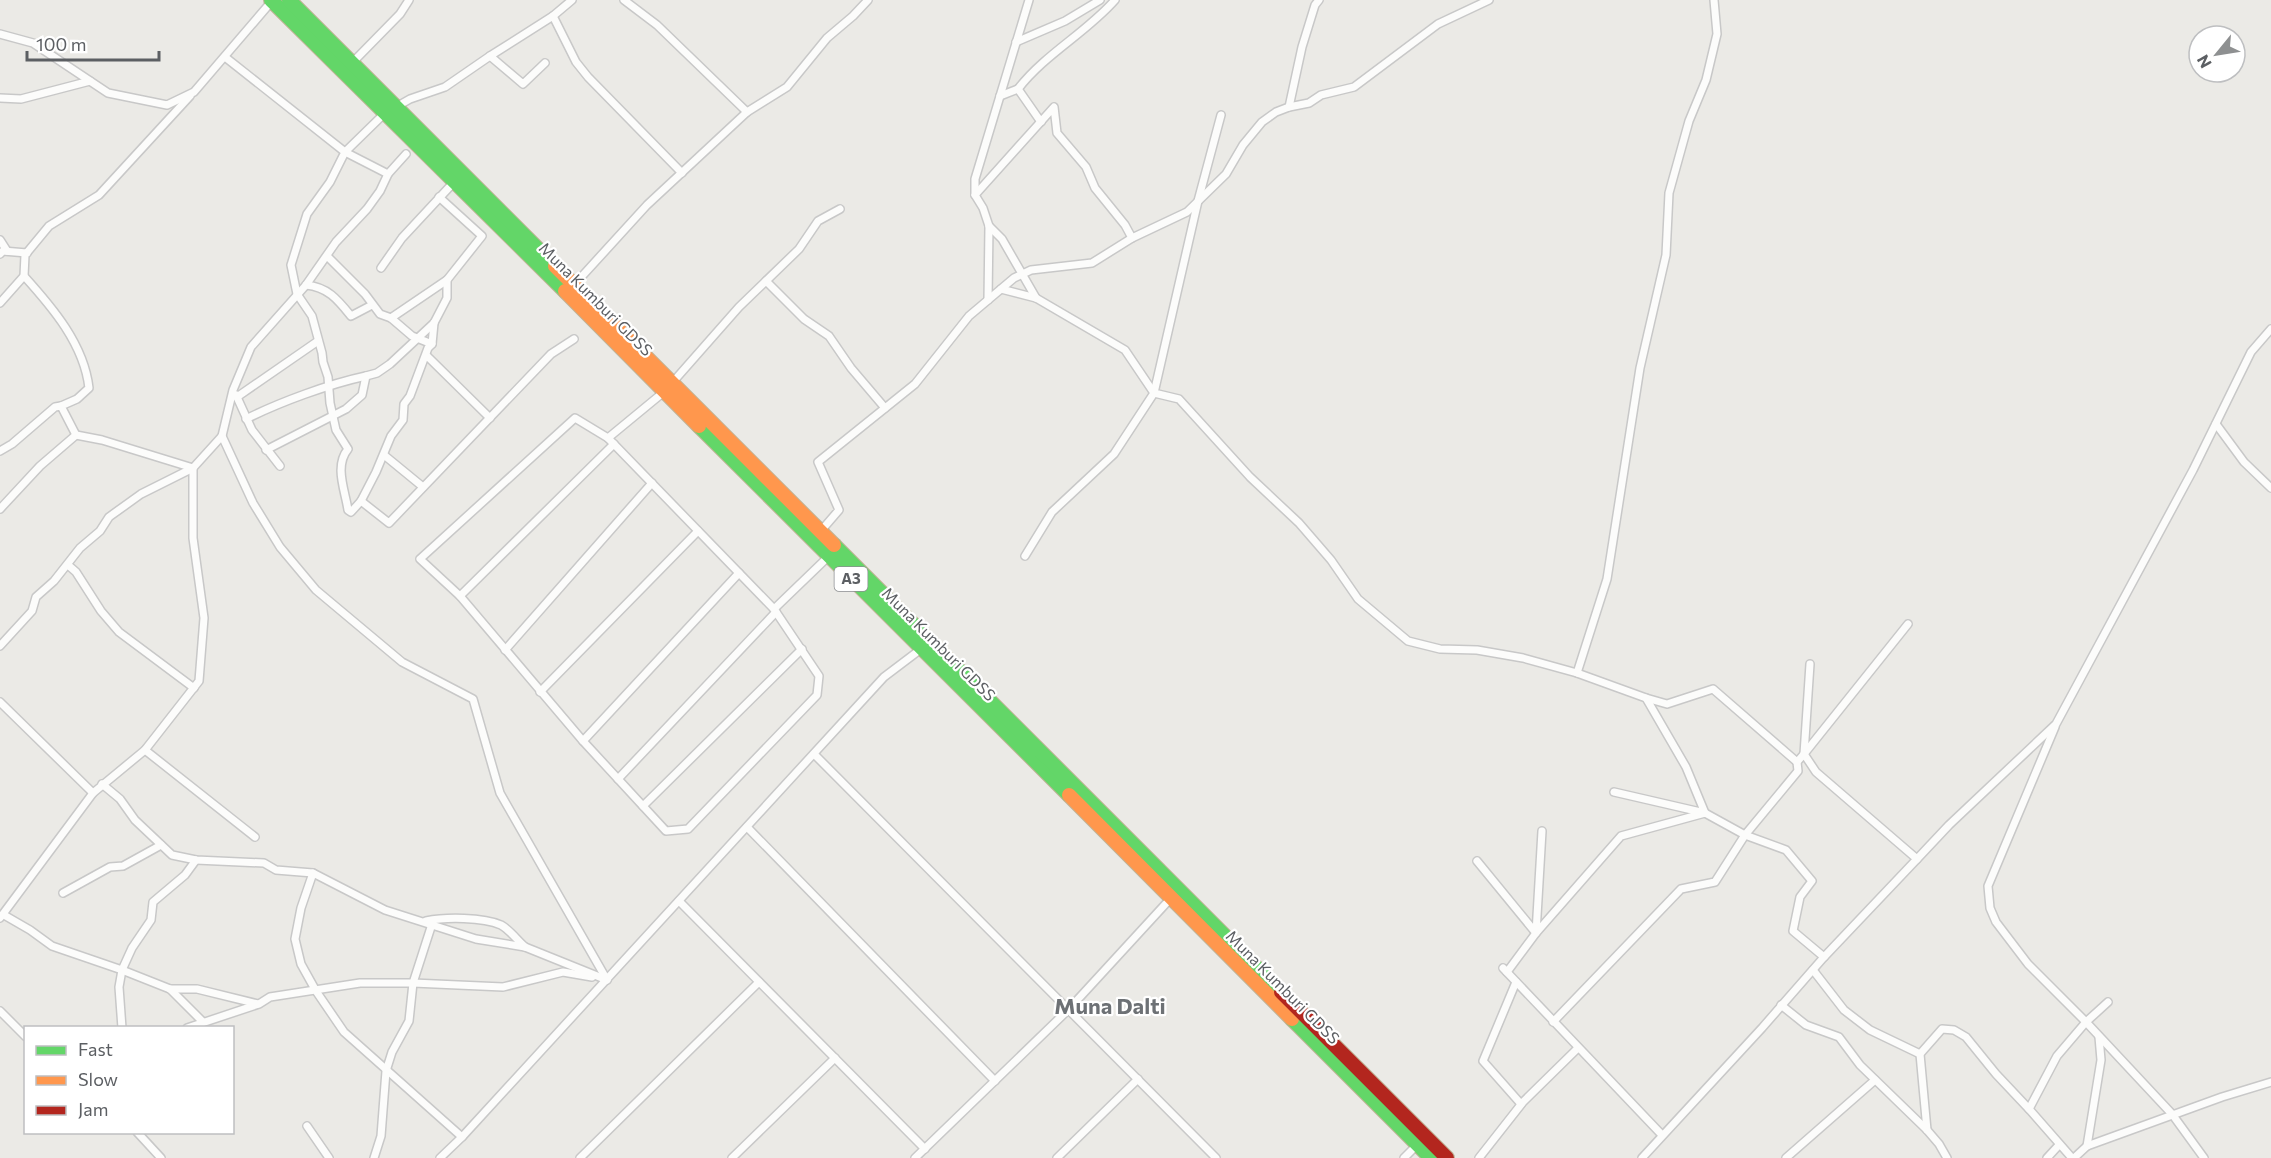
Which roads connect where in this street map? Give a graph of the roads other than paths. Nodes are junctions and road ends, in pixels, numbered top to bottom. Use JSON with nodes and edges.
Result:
{"nodes":[{"id":1,"x":289,"y":0,"type":"edge"},
{"id":2,"x":409,"y":0,"type":"edge"},
{"id":3,"x":572,"y":0,"type":"edge"},
{"id":4,"x":624,"y":0,"type":"edge"},
{"id":5,"x":868,"y":0,"type":"edge"},
{"id":6,"x":1029,"y":0,"type":"edge"},
{"id":7,"x":1100,"y":0,"type":"edge"},
{"id":8,"x":1115,"y":0,"type":"edge"},
{"id":9,"x":1319,"y":0,"type":"edge"},
{"id":10,"x":1489,"y":0,"type":"edge"},
{"id":11,"x":1714,"y":0,"type":"edge"},
{"id":12,"x":272,"y":1,"type":"edge"},
{"id":13,"x":553,"y":16,"type":"junction"},
{"id":14,"x":0,"y":34,"type":"edge"},
{"id":15,"x":1016,"y":42,"type":"junction"},
{"id":16,"x":490,"y":56,"type":"junction"},
{"id":17,"x":225,"y":57,"type":"junction"},
{"id":18,"x":352,"y":63,"type":"junction"},
{"id":19,"x":545,"y":63,"type":"dead end"},
{"id":20,"x":90,"y":81,"type":"junction"},
{"id":21,"x":1018,"y":89,"type":"junction"},
{"id":22,"x":194,"y":92,"type":"junction"},
{"id":23,"x":1000,"y":96,"type":"junction"},
{"id":24,"x":0,"y":98,"type":"edge"},
{"id":25,"x":1289,"y":106,"type":"junction"},
{"id":26,"x":391,"y":110,"type":"junction"},
{"id":27,"x":747,"y":112,"type":"junction"},
{"id":28,"x":1221,"y":114,"type":"dead end"},
{"id":29,"x":1041,"y":122,"type":"junction"},
{"id":30,"x":345,"y":152,"type":"junction"},
{"id":31,"x":406,"y":154,"type":"dead end"},
{"id":32,"x":682,"y":173,"type":"junction"},
{"id":33,"x":388,"y":174,"type":"junction"},
{"id":34,"x":455,"y":181,"type":"junction"},
{"id":35,"x":975,"y":195,"type":"junction"},
{"id":36,"x":439,"y":197,"type":"junction"},
{"id":37,"x":1198,"y":201,"type":"junction"},
{"id":38,"x":840,"y":209,"type":"dead end"},
{"id":39,"x":989,"y":226,"type":"junction"},
{"id":40,"x":1132,"y":238,"type":"junction"},
{"id":41,"x":0,"y":240,"type":"edge"},
{"id":42,"x":3,"y":253,"type":"edge"},
{"id":43,"x":27,"y":253,"type":"junction"},
{"id":44,"x":328,"y":257,"type":"junction"},
{"id":45,"x":381,"y":268,"type":"dead end"},
{"id":46,"x":1023,"y":274,"type":"junction"},
{"id":47,"x":24,"y":276,"type":"junction"},
{"id":48,"x":447,"y":280,"type":"junction"},
{"id":49,"x":766,"y":281,"type":"junction"},
{"id":50,"x":306,"y":285,"type":"junction"},
{"id":51,"x":574,"y":286,"type":"junction"},
{"id":52,"x":1001,"y":289,"type":"junction"},
{"id":53,"x":297,"y":294,"type":"junction"},
{"id":54,"x":1036,"y":298,"type":"junction"},
{"id":55,"x":988,"y":300,"type":"junction"},
{"id":56,"x":0,"y":303,"type":"edge"},
{"id":57,"x":372,"y":305,"type":"junction"},
{"id":58,"x":391,"y":318,"type":"junction"},
{"id":59,"x":434,"y":323,"type":"junction"},
{"id":60,"x":2271,"y":329,"type":"edge"},
{"id":61,"x":416,"y":338,"type":"junction"},
{"id":62,"x":574,"y":339,"type":"dead end"},
{"id":63,"x":318,"y":341,"type":"junction"},
{"id":64,"x":432,"y":344,"type":"junction"},
{"id":65,"x":427,"y":356,"type":"junction"},
{"id":66,"x":366,"y":376,"type":"junction"},
{"id":67,"x":328,"y":388,"type":"junction"},
{"id":68,"x":668,"y":388,"type":"junction"},
{"id":69,"x":233,"y":390,"type":"junction"},
{"id":70,"x":1154,"y":393,"type":"junction"},
{"id":71,"x":237,"y":398,"type":"junction"},
{"id":72,"x":61,"y":406,"type":"junction"},
{"id":73,"x":885,"y":408,"type":"junction"},
{"id":74,"x":333,"y":417,"type":"junction"},
{"id":75,"x":490,"y":418,"type":"junction"},
{"id":76,"x":246,"y":419,"type":"junction"},
{"id":77,"x":2216,"y":424,"type":"junction"},
{"id":78,"x":76,"y":435,"type":"junction"},
{"id":79,"x":222,"y":436,"type":"junction"},
{"id":80,"x":611,"y":441,"type":"junction"},
{"id":81,"x":266,"y":450,"type":"junction"},
{"id":82,"x":0,"y":451,"type":"edge"},
{"id":83,"x":384,"y":455,"type":"junction"},
{"id":84,"x":280,"y":466,"type":"dead end"},
{"id":85,"x":193,"y":468,"type":"junction"},
{"id":86,"x":652,"y":483,"type":"junction"},
{"id":87,"x":423,"y":487,"type":"junction"},
{"id":88,"x":2271,"y":488,"type":"edge"},
{"id":89,"x":361,"y":501,"type":"junction"},
{"id":90,"x":0,"y":509,"type":"edge"},
{"id":91,"x":698,"y":531,"type":"junction"},
{"id":92,"x":820,"y":532,"type":"junction"},
{"id":93,"x":829,"y":556,"type":"junction"},
{"id":94,"x":1025,"y":556,"type":"dead end"},
{"id":95,"x":68,"y":565,"type":"junction"},
{"id":96,"x":739,"y":573,"type":"junction"},
{"id":97,"x":460,"y":596,"type":"junction"},
{"id":98,"x":775,"y":611,"type":"junction"},
{"id":99,"x":1908,"y":624,"type":"dead end"},
{"id":100,"x":0,"y":646,"type":"edge"},
{"id":101,"x":802,"y":649,"type":"junction"},
{"id":102,"x":921,"y":649,"type":"junction"},
{"id":103,"x":505,"y":650,"type":"junction"},
{"id":104,"x":1810,"y":664,"type":"dead end"},
{"id":105,"x":1577,"y":673,"type":"junction"},
{"id":106,"x":194,"y":688,"type":"junction"},
{"id":107,"x":540,"y":692,"type":"junction"},
{"id":108,"x":1646,"y":698,"type":"junction"},
{"id":109,"x":0,"y":702,"type":"edge"},
{"id":110,"x":2056,"y":724,"type":"junction"},
{"id":111,"x":583,"y":741,"type":"junction"},
{"id":112,"x":145,"y":750,"type":"junction"},
{"id":113,"x":814,"y":754,"type":"junction"},
{"id":114,"x":1804,"y":754,"type":"junction"},
{"id":115,"x":1797,"y":762,"type":"junction"},
{"id":116,"x":618,"y":779,"type":"junction"},
{"id":117,"x":102,"y":784,"type":"junction"},
{"id":118,"x":1614,"y":792,"type":"dead end"},
{"id":119,"x":93,"y":793,"type":"junction"},
{"id":120,"x":643,"y":806,"type":"junction"},
{"id":121,"x":1705,"y":813,"type":"junction"},
{"id":122,"x":747,"y":827,"type":"junction"},
{"id":123,"x":1542,"y":831,"type":"dead end"},
{"id":124,"x":1745,"y":835,"type":"junction"},
{"id":125,"x":255,"y":837,"type":"dead end"},
{"id":126,"x":161,"y":845,"type":"junction"},
{"id":127,"x":1917,"y":859,"type":"junction"},
{"id":128,"x":196,"y":860,"type":"junction"},
{"id":129,"x":1477,"y":861,"type":"dead end"},
{"id":130,"x":313,"y":873,"type":"junction"},
{"id":131,"x":63,"y":893,"type":"dead end"},
{"id":132,"x":1171,"y":898,"type":"junction"},
{"id":133,"x":679,"y":901,"type":"junction"},
{"id":134,"x":2,"y":916,"type":"edge"},
{"id":135,"x":428,"y":923,"type":"junction"},
{"id":136,"x":1536,"y":933,"type":"junction"},
{"id":137,"x":525,"y":947,"type":"junction"},
{"id":138,"x":1824,"y":957,"type":"junction"},
{"id":139,"x":122,"y":970,"type":"junction"},
{"id":140,"x":1813,"y":970,"type":"junction"},
{"id":141,"x":607,"y":980,"type":"junction"},
{"id":142,"x":1515,"y":981,"type":"junction"},
{"id":143,"x":759,"y":982,"type":"junction"},
{"id":144,"x":413,"y":983,"type":"junction"},
{"id":145,"x":170,"y":989,"type":"junction"},
{"id":146,"x":316,"y":991,"type":"junction"},
{"id":147,"x":2108,"y":1002,"type":"dead end"},
{"id":148,"x":259,"y":1004,"type":"junction"},
{"id":149,"x":1781,"y":1005,"type":"junction"},
{"id":150,"x":1069,"y":1009,"type":"junction"},
{"id":151,"x":0,"y":1011,"type":"edge"},
{"id":152,"x":203,"y":1022,"type":"junction"},
{"id":153,"x":1553,"y":1022,"type":"junction"},
{"id":154,"x":2085,"y":1022,"type":"junction"},
{"id":155,"x":122,"y":1026,"type":"edge"},
{"id":156,"x":192,"y":1026,"type":"edge"},
{"id":157,"x":24,"y":1035,"type":"edge"},
{"id":158,"x":2099,"y":1037,"type":"junction"},
{"id":159,"x":1578,"y":1048,"type":"junction"},
{"id":160,"x":1920,"y":1054,"type":"junction"},
{"id":161,"x":835,"y":1058,"type":"junction"},
{"id":162,"x":386,"y":1071,"type":"junction"},
{"id":163,"x":1138,"y":1079,"type":"junction"},
{"id":164,"x":1875,"y":1080,"type":"junction"},
{"id":165,"x":995,"y":1081,"type":"junction"},
{"id":166,"x":2271,"y":1082,"type":"edge"},
{"id":167,"x":1521,"y":1104,"type":"junction"},
{"id":168,"x":2029,"y":1109,"type":"junction"},
{"id":169,"x":2172,"y":1115,"type":"junction"},
{"id":170,"x":307,"y":1126,"type":"dead end"},
{"id":171,"x":1927,"y":1130,"type":"junction"},
{"id":172,"x":139,"y":1134,"type":"edge"},
{"id":173,"x":1662,"y":1135,"type":"junction"},
{"id":174,"x":462,"y":1137,"type":"junction"},
{"id":175,"x":1417,"y":1145,"type":"junction"},
{"id":176,"x":2059,"y":1145,"type":"junction"},
{"id":177,"x":2087,"y":1146,"type":"junction"},
{"id":178,"x":925,"y":1149,"type":"junction"},
{"id":179,"x":1064,"y":1151,"type":"junction"},
{"id":180,"x":161,"y":1158,"type":"edge"},
{"id":181,"x":329,"y":1158,"type":"edge"},
{"id":182,"x":374,"y":1158,"type":"edge"},
{"id":183,"x":440,"y":1158,"type":"edge"},
{"id":184,"x":580,"y":1158,"type":"edge"},
{"id":185,"x":732,"y":1158,"type":"edge"},
{"id":186,"x":915,"y":1158,"type":"edge"},
{"id":187,"x":1057,"y":1158,"type":"edge"},
{"id":188,"x":1072,"y":1158,"type":"edge"},
{"id":189,"x":1216,"y":1158,"type":"edge"},
{"id":190,"x":1404,"y":1158,"type":"edge"},
{"id":191,"x":1431,"y":1158,"type":"edge"},
{"id":192,"x":1447,"y":1158,"type":"edge"},
{"id":193,"x":1479,"y":1158,"type":"edge"},
{"id":194,"x":1642,"y":1158,"type":"edge"},
{"id":195,"x":1786,"y":1158,"type":"edge"},
{"id":196,"x":1947,"y":1158,"type":"edge"},
{"id":197,"x":2048,"y":1158,"type":"edge"},
{"id":198,"x":2073,"y":1158,"type":"edge"},
{"id":199,"x":2204,"y":1158,"type":"edge"}],
"edges":[{"from":1,"to":18,"type":"highway","name":"Muna Kumburi GDSS","number":"A3"},
{"from":2,"to":18,"type":"street"},
{"from":3,"to":13,"type":"street"},
{"from":4,"to":27,"type":"street"},
{"from":5,"to":27,"type":"street"},
{"from":6,"to":15,"type":"street"},
{"from":7,"to":15,"type":"street"},
{"from":8,"to":21,"type":"street"},
{"from":9,"to":25,"type":"street"},
{"from":10,"to":25,"type":"street"},
{"from":11,"to":105,"type":"street"},
{"from":12,"to":17,"type":"street"},
{"from":12,"to":26,"type":"highway","name":"Muna Kumburi GDSS","number":"A3"},
{"from":13,"to":16,"type":"street"},
{"from":13,"to":32,"type":"street"},
{"from":14,"to":20,"type":"street"},
{"from":15,"to":23,"type":"street"},
{"from":16,"to":19,"type":"street"},
{"from":16,"to":26,"type":"street"},
{"from":17,"to":22,"type":"street"},
{"from":17,"to":30,"type":"street"},
{"from":18,"to":26,"type":"highway","name":"Muna Kumburi GDSS","number":"A3"},
{"from":20,"to":22,"type":"street"},
{"from":20,"to":24,"type":"street"},
{"from":21,"to":23,"type":"street"},
{"from":21,"to":29,"type":"street"},
{"from":22,"to":43,"type":"street"},
{"from":23,"to":35,"type":"street"},
{"from":25,"to":37,"type":"street"},
{"from":26,"to":30,"type":"street"},
{"from":26,"to":34,"type":"highway","name":"Muna Kumburi GDSS","number":"A3"},
{"from":26,"to":51,"type":"highway","name":"Muna Kumburi GDSS","number":"A3"},
{"from":27,"to":32,"type":"street"},
{"from":28,"to":37,"type":"street"},
{"from":29,"to":35,"type":"street"},
{"from":29,"to":40,"type":"street"},
{"from":30,"to":33,"type":"street"},
{"from":30,"to":53,"type":"street"},
{"from":31,"to":33,"type":"street"},
{"from":32,"to":51,"type":"street"},
{"from":33,"to":44,"type":"street"},
{"from":34,"to":36,"type":"street"},
{"from":34,"to":68,"type":"highway","name":"Muna Kumburi GDSS","number":"A3"},
{"from":35,"to":39,"type":"street"},
{"from":36,"to":45,"type":"street"},
{"from":36,"to":48,"type":"street"},
{"from":37,"to":40,"type":"street"},
{"from":37,"to":70,"type":"street"},
{"from":38,"to":49,"type":"street"},
{"from":39,"to":46,"type":"street"},
{"from":39,"to":55,"type":"street"},
{"from":40,"to":46,"type":"street"},
{"from":41,"to":42,"type":"street"},
{"from":42,"to":43,"type":"street"},
{"from":43,"to":47,"type":"street"},
{"from":44,"to":50,"type":"street"},
{"from":44,"to":57,"type":"street"},
{"from":46,"to":52,"type":"street"},
{"from":46,"to":54,"type":"street"},
{"from":47,"to":56,"type":"street"},
{"from":47,"to":72,"type":"street"},
{"from":48,"to":58,"type":"street"},
{"from":48,"to":59,"type":"street"},
{"from":49,"to":68,"type":"street"},
{"from":49,"to":73,"type":"street"},
{"from":50,"to":53,"type":"street"},
{"from":50,"to":57,"type":"street"},
{"from":51,"to":68,"type":"highway","name":"Muna Kumburi GDSS","number":"A3"},
{"from":52,"to":54,"type":"street"},
{"from":52,"to":55,"type":"street"},
{"from":53,"to":63,"type":"street"},
{"from":53,"to":69,"type":"street"},
{"from":54,"to":70,"type":"street"},
{"from":55,"to":73,"type":"street"},
{"from":57,"to":58,"type":"street"},
{"from":58,"to":61,"type":"street"},
{"from":59,"to":61,"type":"street"},
{"from":59,"to":64,"type":"street"},
{"from":60,"to":77,"type":"street"},
{"from":61,"to":64,"type":"street"},
{"from":61,"to":66,"type":"street"},
{"from":62,"to":75,"type":"street"},
{"from":63,"to":67,"type":"street"},
{"from":63,"to":71,"type":"street"},
{"from":64,"to":65,"type":"street"},
{"from":65,"to":75,"type":"street"},
{"from":65,"to":83,"type":"street"},
{"from":66,"to":67,"type":"street"},
{"from":66,"to":74,"type":"street"},
{"from":67,"to":74,"type":"street"},
{"from":67,"to":76,"type":"street"},
{"from":68,"to":80,"type":"street"},
{"from":68,"to":92,"type":"highway","name":"Muna Kumburi GDSS","number":"A3"},
{"from":68,"to":93,"type":"highway","name":"Muna Kumburi GDSS","number":"A3"},
{"from":69,"to":71,"type":"street"},
{"from":69,"to":79,"type":"street"},
{"from":70,"to":94,"type":"street"},
{"from":70,"to":105,"type":"street"},
{"from":71,"to":76,"type":"street"},
{"from":72,"to":78,"type":"street"},
{"from":72,"to":82,"type":"street"},
{"from":73,"to":92,"type":"street"},
{"from":74,"to":81,"type":"street"},
{"from":74,"to":89,"type":"street"},
{"from":75,"to":87,"type":"street"},
{"from":76,"to":81,"type":"street"},
{"from":77,"to":88,"type":"street"},
{"from":77,"to":110,"type":"street"},
{"from":78,"to":85,"type":"street"},
{"from":78,"to":90,"type":"street"},
{"from":79,"to":85,"type":"street"},
{"from":79,"to":141,"type":"street"},
{"from":80,"to":86,"type":"street"},
{"from":80,"to":97,"type":"street"},
{"from":80,"to":97,"type":"street"},
{"from":81,"to":84,"type":"street"},
{"from":83,"to":87,"type":"street"},
{"from":83,"to":89,"type":"street"},
{"from":85,"to":95,"type":"street"},
{"from":85,"to":106,"type":"street"},
{"from":86,"to":91,"type":"street"},
{"from":86,"to":103,"type":"street"},
{"from":87,"to":89,"type":"street"},
{"from":91,"to":96,"type":"street"},
{"from":91,"to":107,"type":"street"},
{"from":92,"to":192,"type":"highway","name":"Muna Kumburi GDSS","number":"A3"},
{"from":93,"to":98,"type":"street"},
{"from":93,"to":102,"type":"highway","name":"Muna Kumburi GDSS","number":"A3"},
{"from":95,"to":100,"type":"street"},
{"from":95,"to":106,"type":"street"},
{"from":96,"to":98,"type":"street"},
{"from":96,"to":111,"type":"street"},
{"from":97,"to":103,"type":"street"},
{"from":98,"to":101,"type":"street"},
{"from":98,"to":116,"type":"street"},
{"from":99,"to":114,"type":"street"},
{"from":101,"to":120,"type":"street"},
{"from":101,"to":120,"type":"street"},
{"from":102,"to":113,"type":"street"},
{"from":102,"to":132,"type":"highway","name":"Muna Kumburi GDSS","number":"A3"},
{"from":103,"to":107,"type":"street"},
{"from":104,"to":114,"type":"street"},
{"from":105,"to":108,"type":"street"},
{"from":106,"to":112,"type":"street"},
{"from":107,"to":111,"type":"street"},
{"from":108,"to":115,"type":"street"},
{"from":108,"to":121,"type":"street"},
{"from":109,"to":119,"type":"street"},
{"from":110,"to":127,"type":"street"},
{"from":110,"to":154,"type":"street"},
{"from":111,"to":116,"type":"street"},
{"from":112,"to":117,"type":"street"},
{"from":112,"to":125,"type":"street"},
{"from":113,"to":122,"type":"street"},
{"from":113,"to":150,"type":"street"},
{"from":114,"to":115,"type":"street"},
{"from":114,"to":127,"type":"street"},
{"from":115,"to":124,"type":"street"},
{"from":116,"to":120,"type":"street"},
{"from":117,"to":119,"type":"street"},
{"from":117,"to":126,"type":"street"},
{"from":118,"to":121,"type":"street"},
{"from":119,"to":134,"type":"street"},
{"from":121,"to":124,"type":"street"},
{"from":121,"to":136,"type":"street"},
{"from":122,"to":133,"type":"street"},
{"from":122,"to":165,"type":"street"},
{"from":123,"to":136,"type":"street"},
{"from":124,"to":138,"type":"street"},
{"from":124,"to":153,"type":"street"},
{"from":126,"to":128,"type":"street"},
{"from":126,"to":131,"type":"street"},
{"from":127,"to":138,"type":"street"},
{"from":128,"to":130,"type":"street"},
{"from":128,"to":139,"type":"street"},
{"from":129,"to":136,"type":"street"},
{"from":130,"to":135,"type":"street"},
{"from":130,"to":146,"type":"street"},
{"from":132,"to":150,"type":"street"},
{"from":132,"to":175,"type":"highway","name":"Muna Kumburi GDSS","number":"A3"},
{"from":133,"to":141,"type":"street"},
{"from":133,"to":143,"type":"street"},
{"from":134,"to":139,"type":"street"},
{"from":135,"to":137,"type":"street"},
{"from":135,"to":137,"type":"street"},
{"from":135,"to":144,"type":"street"},
{"from":136,"to":142,"type":"street"},
{"from":137,"to":141,"type":"street"},
{"from":138,"to":140,"type":"street"},
{"from":139,"to":145,"type":"street"},
{"from":139,"to":155,"type":"street"},
{"from":140,"to":149,"type":"street"},
{"from":140,"to":160,"type":"street"},
{"from":141,"to":144,"type":"street"},
{"from":141,"to":174,"type":"street"},
{"from":142,"to":153,"type":"street"},
{"from":142,"to":167,"type":"street"},
{"from":143,"to":161,"type":"street"},
{"from":143,"to":184,"type":"street"},
{"from":144,"to":146,"type":"street"},
{"from":144,"to":162,"type":"street"},
{"from":145,"to":148,"type":"street"},
{"from":145,"to":152,"type":"street"},
{"from":146,"to":148,"type":"street"},
{"from":146,"to":162,"type":"street"},
{"from":147,"to":154,"type":"street"},
{"from":148,"to":152,"type":"street"},
{"from":149,"to":164,"type":"street"},
{"from":149,"to":173,"type":"street"},
{"from":150,"to":163,"type":"street"},
{"from":150,"to":165,"type":"street"},
{"from":151,"to":157,"type":"street"},
{"from":152,"to":156,"type":"street"},
{"from":153,"to":159,"type":"street"},
{"from":154,"to":158,"type":"street"},
{"from":154,"to":168,"type":"street"},
{"from":158,"to":169,"type":"street"},
{"from":158,"to":177,"type":"street"},
{"from":159,"to":167,"type":"street"},
{"from":159,"to":173,"type":"street"},
{"from":160,"to":168,"type":"street"},
{"from":160,"to":171,"type":"street"},
{"from":161,"to":178,"type":"street"},
{"from":161,"to":185,"type":"street"},
{"from":162,"to":174,"type":"street"},
{"from":162,"to":182,"type":"street"},
{"from":163,"to":179,"type":"street"},
{"from":163,"to":189,"type":"street"},
{"from":164,"to":171,"type":"street"},
{"from":164,"to":195,"type":"street"},
{"from":165,"to":178,"type":"street"},
{"from":166,"to":169,"type":"street"},
{"from":167,"to":193,"type":"street"},
{"from":168,"to":176,"type":"street"},
{"from":169,"to":177,"type":"street"},
{"from":169,"to":199,"type":"street"},
{"from":170,"to":181,"type":"street"},
{"from":171,"to":196,"type":"street"},
{"from":172,"to":180,"type":"street"},
{"from":173,"to":194,"type":"street"},
{"from":174,"to":183,"type":"street"},
{"from":175,"to":190,"type":"street"},
{"from":175,"to":191,"type":"highway","name":"Muna Kumburi GDSS","number":"A3"},
{"from":176,"to":197,"type":"street"},
{"from":176,"to":198,"type":"street"},
{"from":177,"to":198,"type":"street"},
{"from":178,"to":186,"type":"street"},
{"from":179,"to":187,"type":"street"},
{"from":179,"to":188,"type":"street"}]}
